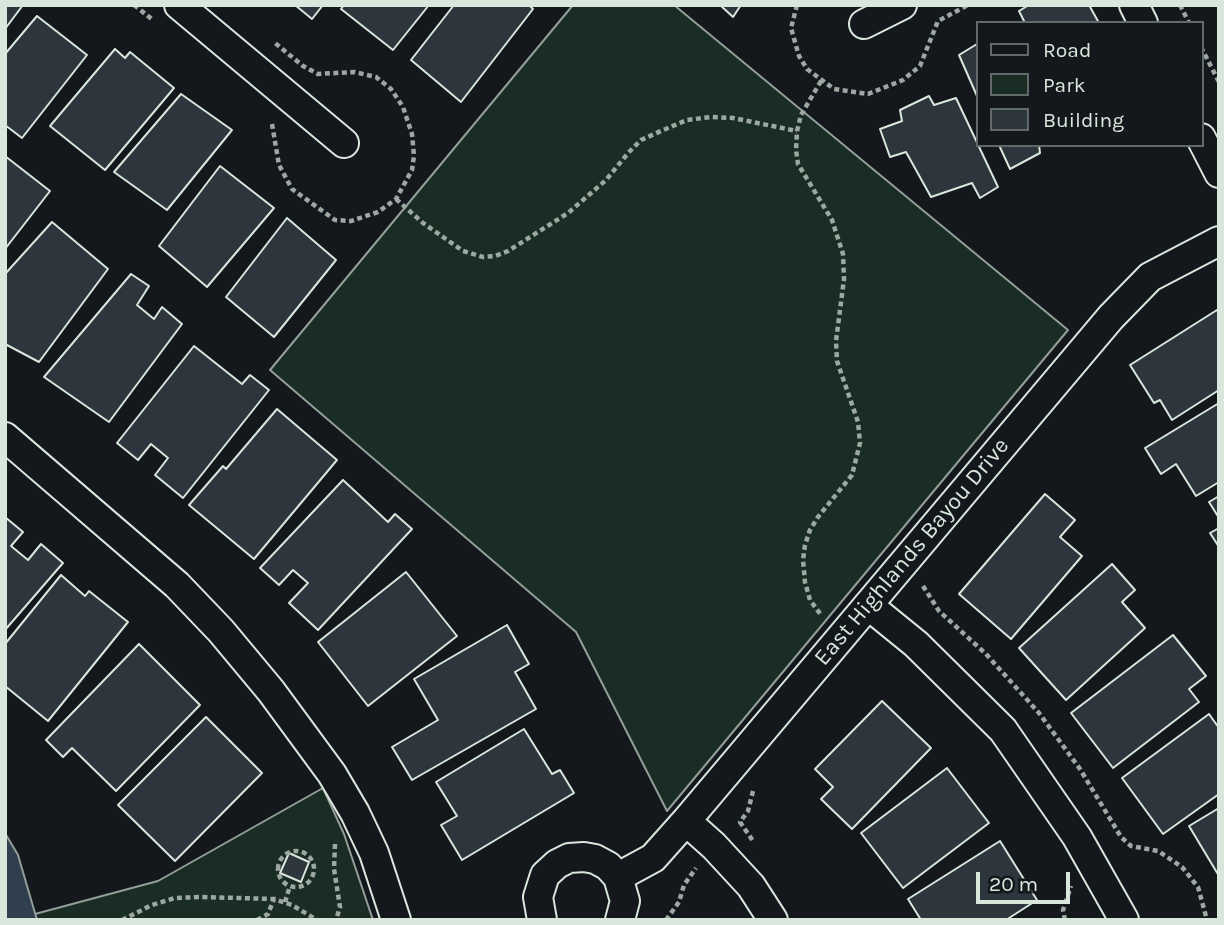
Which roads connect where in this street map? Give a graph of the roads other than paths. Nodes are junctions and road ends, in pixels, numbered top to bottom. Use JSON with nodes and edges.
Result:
{"nodes":[{"id":1,"x":179,"y":5,"type":"edge"},
{"id":2,"x":902,"y":5,"type":"edge"},
{"id":3,"x":1134,"y":5,"type":"edge"},
{"id":4,"x":1142,"y":21,"type":"edge"},
{"id":5,"x":864,"y":24,"type":"dead end"},
{"id":6,"x":1203,"y":142,"type":"edge"},
{"id":7,"x":344,"y":143,"type":"dead end"},
{"id":8,"x":1219,"y":173,"type":"edge"},
{"id":9,"x":1219,"y":241,"type":"edge"},
{"id":10,"x":5,"y":437,"type":"edge"},
{"id":11,"x":868,"y":605,"type":"junction"},
{"id":12,"x":686,"y":821,"type":"junction"},
{"id":13,"x":618,"y":877,"type":"junction"},
{"id":14,"x":396,"y":920,"type":"edge"},
{"id":15,"x":541,"y":920,"type":"edge"},
{"id":16,"x":620,"y":920,"type":"edge"},
{"id":17,"x":773,"y":920,"type":"edge"},
{"id":18,"x":1124,"y":920,"type":"edge"}],
"edges":[{"from":1,"to":7,"type":"street"},
{"from":2,"to":5,"type":"street"},
{"from":3,"to":4,"type":"street"},
{"from":6,"to":8,"type":"street"},
{"from":9,"to":11,"type":"street","name":"East Highlands Bayou Drive"},
{"from":10,"to":14,"type":"street"},
{"from":11,"to":12,"type":"street","name":"East Highlands Bayou Drive"},
{"from":11,"to":18,"type":"street"},
{"from":12,"to":13,"type":"street","name":"East Highlands Bayou Drive"},
{"from":12,"to":17,"type":"street"},
{"from":13,"to":15,"type":"street"},
{"from":13,"to":16,"type":"street"}]}
